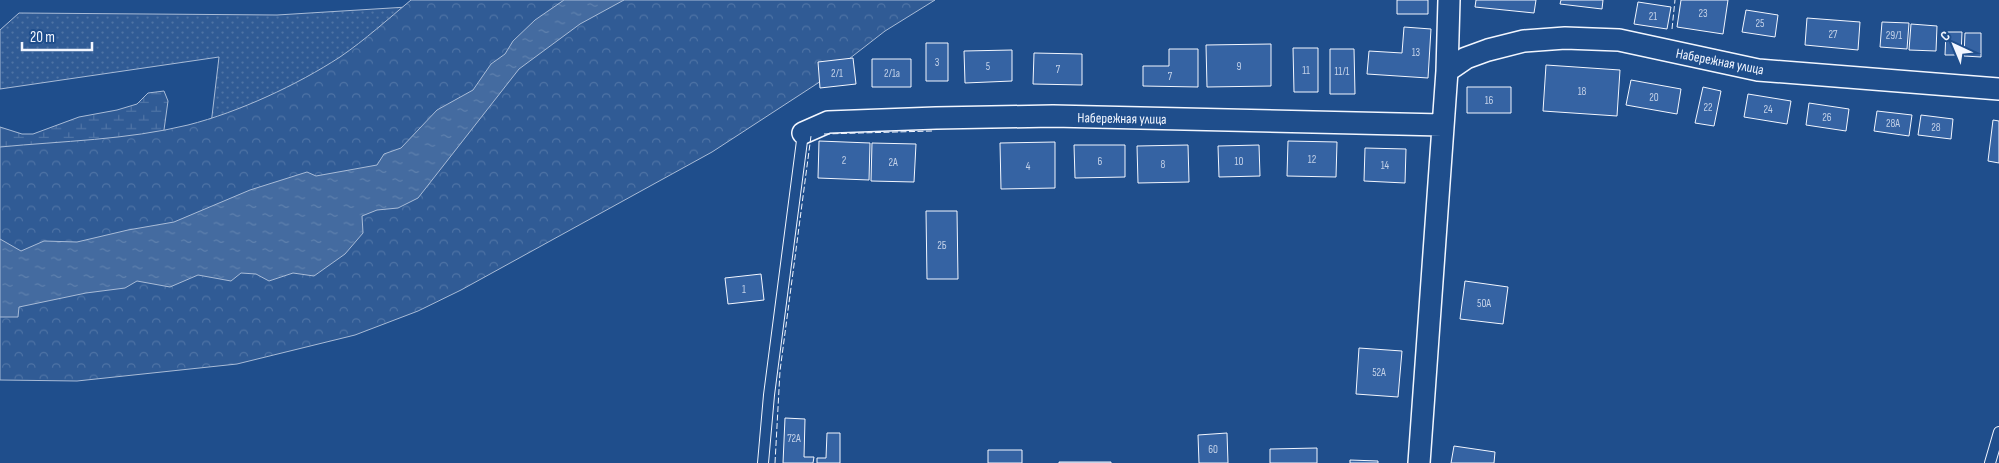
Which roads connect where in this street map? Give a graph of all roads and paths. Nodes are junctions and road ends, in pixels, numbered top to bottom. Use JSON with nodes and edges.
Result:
{"nodes":[{"id":1,"x":1449,"y":0,"type":"edge"},
{"id":2,"x":1448,"y":71,"type":"junction"},
{"id":3,"x":1999,"y":89,"type":"edge"},
{"id":4,"x":1442,"y":125,"type":"junction"},
{"id":5,"x":803,"y":133,"type":"joint"},
{"id":6,"x":1999,"y":432,"type":"edge"},
{"id":7,"x":763,"y":463,"type":"edge"},
{"id":8,"x":1419,"y":463,"type":"edge"},
{"id":9,"x":1990,"y":463,"type":"edge"}],
"edges":[{"from":1,"to":2,"type":"street"},
{"from":2,"to":3,"type":"street","name":"Набережная улица"},
{"from":2,"to":4,"type":"street"},
{"from":4,"to":5,"type":"street","name":"Набережная улица"},
{"from":4,"to":8,"type":"street"},
{"from":5,"to":7,"type":"lane"},
{"from":6,"to":9,"type":"lane"}]}
